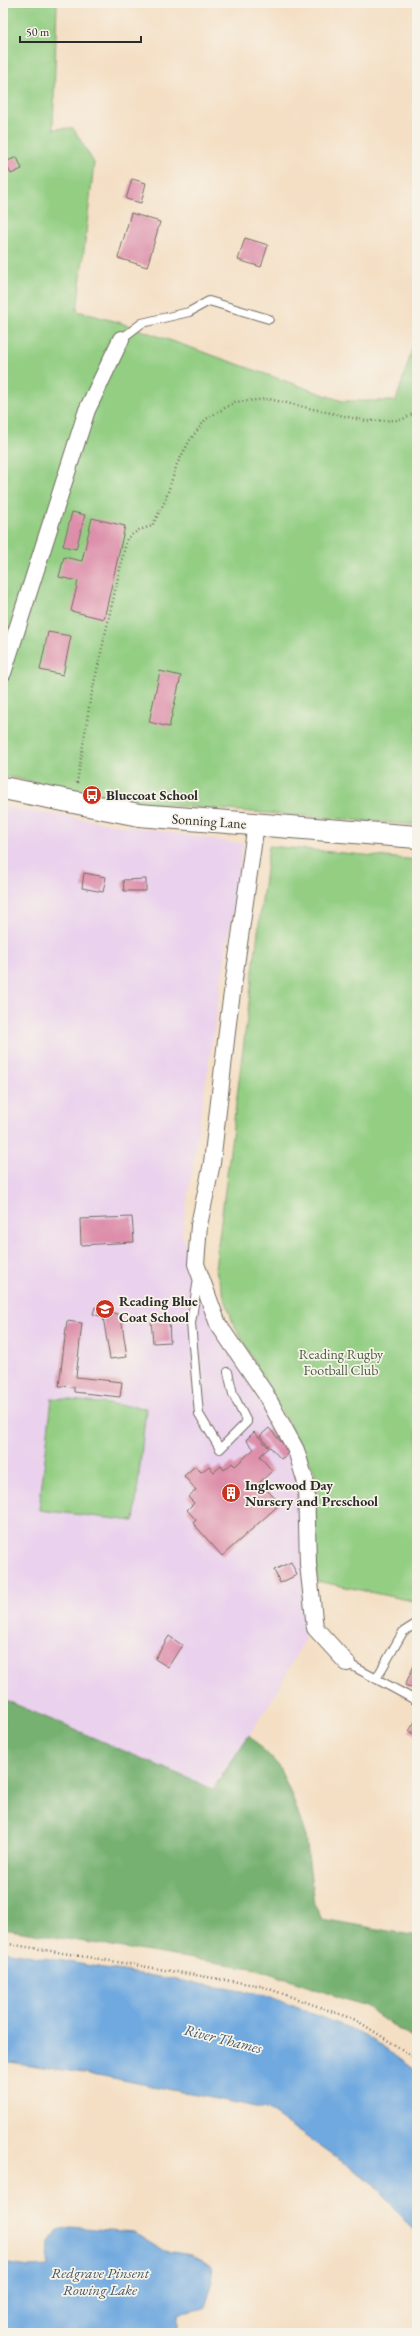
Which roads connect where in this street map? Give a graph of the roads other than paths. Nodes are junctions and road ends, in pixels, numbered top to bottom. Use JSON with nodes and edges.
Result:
{"nodes":[{"id":1,"x":269,"y":319,"type":"dead end"},
{"id":2,"x":121,"y":339,"type":"joint"},
{"id":3,"x":3,"y":673,"type":"edge"},
{"id":4,"x":3,"y":788,"type":"edge"},
{"id":5,"x":256,"y":824,"type":"junction"},
{"id":6,"x":417,"y":837,"type":"edge"},
{"id":7,"x":200,"y":1272,"type":"junction"},
{"id":8,"x":228,"y":1372,"type":"dead end"},
{"id":9,"x":417,"y":1623,"type":"edge"},
{"id":10,"x":347,"y":1663,"type":"joint"},
{"id":11,"x":376,"y":1679,"type":"junction"},
{"id":12,"x":417,"y":1701,"type":"edge"}],
"edges":[{"from":1,"to":2,"type":"lane"},
{"from":2,"to":3,"type":"street"},
{"from":4,"to":5,"type":"main road","name":"Sonning Lane"},
{"from":5,"to":6,"type":"main road","name":"Sonning Lane"},
{"from":5,"to":7,"type":"street"},
{"from":7,"to":8,"type":"lane"},
{"from":7,"to":10,"type":"street"},
{"from":9,"to":11,"type":"lane"},
{"from":10,"to":11,"type":"lane"},
{"from":11,"to":12,"type":"lane"}]}
